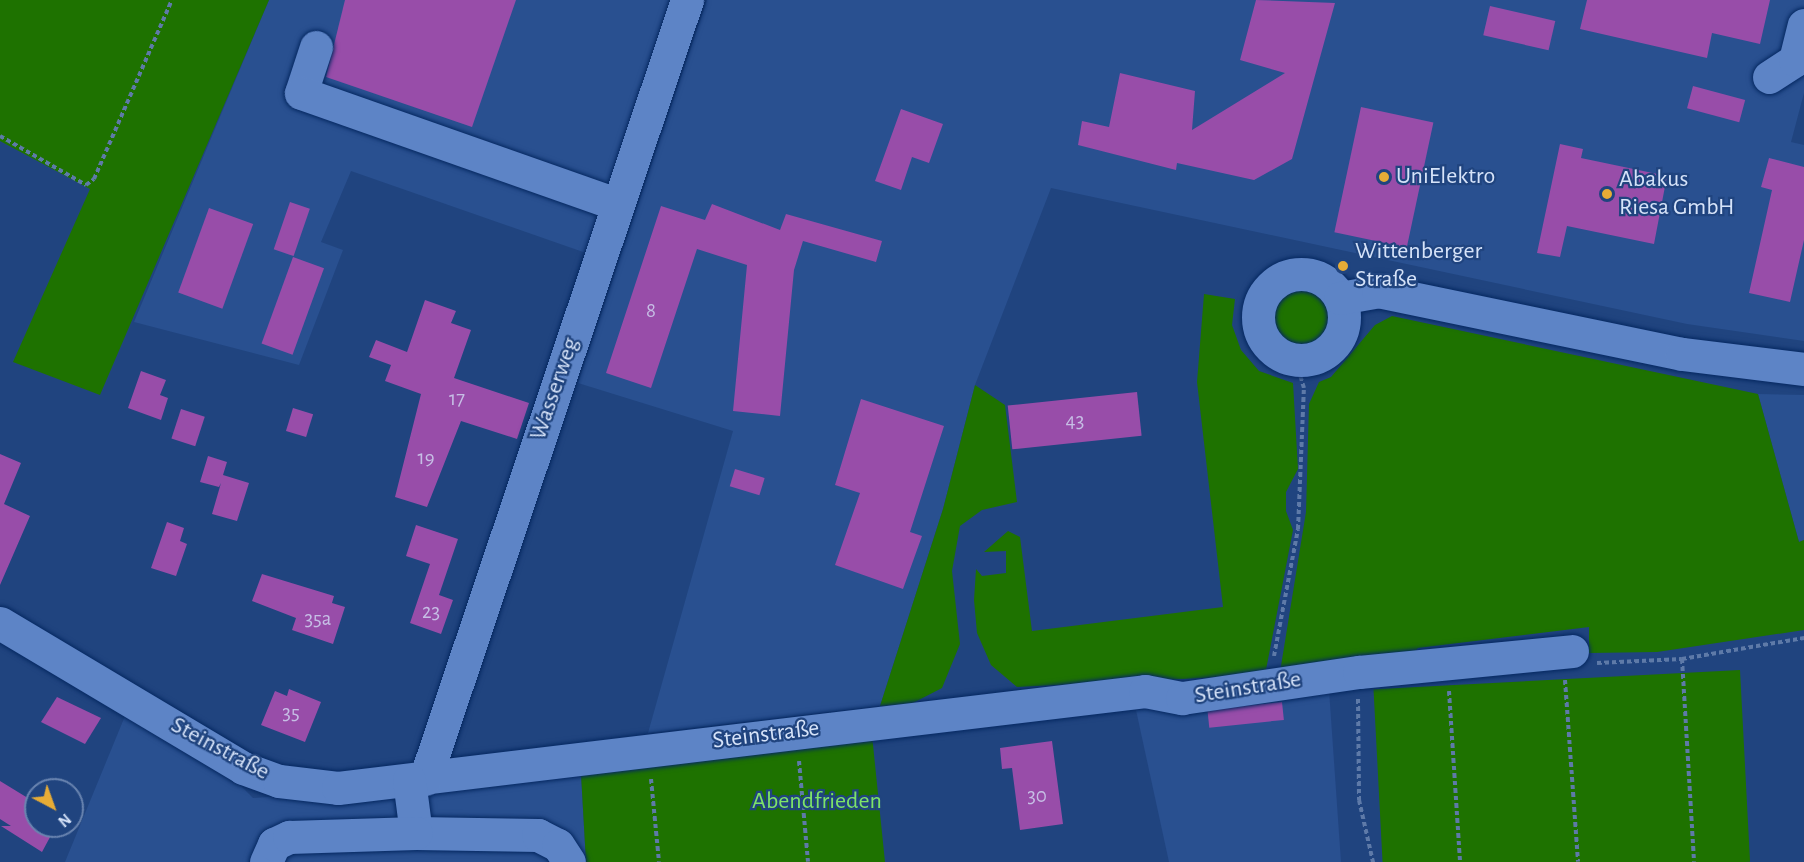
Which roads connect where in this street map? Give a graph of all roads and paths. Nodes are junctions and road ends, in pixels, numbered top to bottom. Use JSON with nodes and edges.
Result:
{"nodes":[{"id":1,"x":172,"y":0,"type":"edge"},
{"id":2,"x":687,"y":0,"type":"edge"},
{"id":3,"x":1804,"y":25,"type":"edge"},
{"id":4,"x":316,"y":47,"type":"dead end"},
{"id":5,"x":1768,"y":77,"type":"dead end"},
{"id":6,"x":0,"y":136,"type":"edge"},
{"id":7,"x":617,"y":204,"type":"junction"},
{"id":8,"x":1340,"y":298,"type":"junction"},
{"id":9,"x":1296,"y":361,"type":"junction"},
{"id":10,"x":1804,"y":369,"type":"edge"},
{"id":11,"x":0,"y":623,"type":"edge"},
{"id":12,"x":1804,"y":638,"type":"edge"},
{"id":13,"x":1568,"y":651,"type":"junction"},
{"id":14,"x":1682,"y":659,"type":"junction"},
{"id":15,"x":1448,"y":663,"type":"junction"},
{"id":16,"x":1359,"y":672,"type":"junction"},
{"id":17,"x":1262,"y":685,"type":"junction"},
{"id":18,"x":796,"y":731,"type":"junction"},
{"id":19,"x":649,"y":750,"type":"junction"},
{"id":20,"x":417,"y":779,"type":"junction"},
{"id":21,"x":416,"y":833,"type":"junction"},
{"id":22,"x":266,"y":862,"type":"edge"},
{"id":23,"x":568,"y":862,"type":"edge"},
{"id":24,"x":659,"y":862,"type":"edge"},
{"id":25,"x":808,"y":862,"type":"edge"},
{"id":26,"x":1373,"y":862,"type":"edge"},
{"id":27,"x":1460,"y":862,"type":"edge"},
{"id":28,"x":1578,"y":862,"type":"edge"},
{"id":29,"x":1694,"y":862,"type":"edge"}],
"edges":[{"from":1,"to":6,"type":"path"},
{"from":2,"to":7,"type":"street","name":"Wasserweg"},
{"from":3,"to":5,"type":"street"},
{"from":4,"to":7,"type":"street"},
{"from":7,"to":20,"type":"street","name":"Wasserweg"},
{"from":8,"to":9,"type":"street"},
{"from":8,"to":9,"type":"street"},
{"from":8,"to":10,"type":"street"},
{"from":9,"to":17,"type":"path"},
{"from":11,"to":20,"type":"street","name":"Steinstraße"},
{"from":12,"to":14,"type":"path"},
{"from":13,"to":14,"type":"path"},
{"from":13,"to":15,"type":"street","name":"Steinstraße"},
{"from":13,"to":28,"type":"path"},
{"from":14,"to":29,"type":"path"},
{"from":15,"to":16,"type":"street","name":"Steinstraße"},
{"from":15,"to":27,"type":"path"},
{"from":16,"to":17,"type":"street","name":"Steinstraße"},
{"from":16,"to":26,"type":"path"},
{"from":17,"to":18,"type":"street","name":"Steinstraße"},
{"from":18,"to":19,"type":"street","name":"Steinstraße"},
{"from":18,"to":25,"type":"path"},
{"from":19,"to":20,"type":"street","name":"Steinstraße"},
{"from":19,"to":24,"type":"path"},
{"from":20,"to":21,"type":"street"},
{"from":21,"to":22,"type":"street"},
{"from":21,"to":23,"type":"street"}]}
